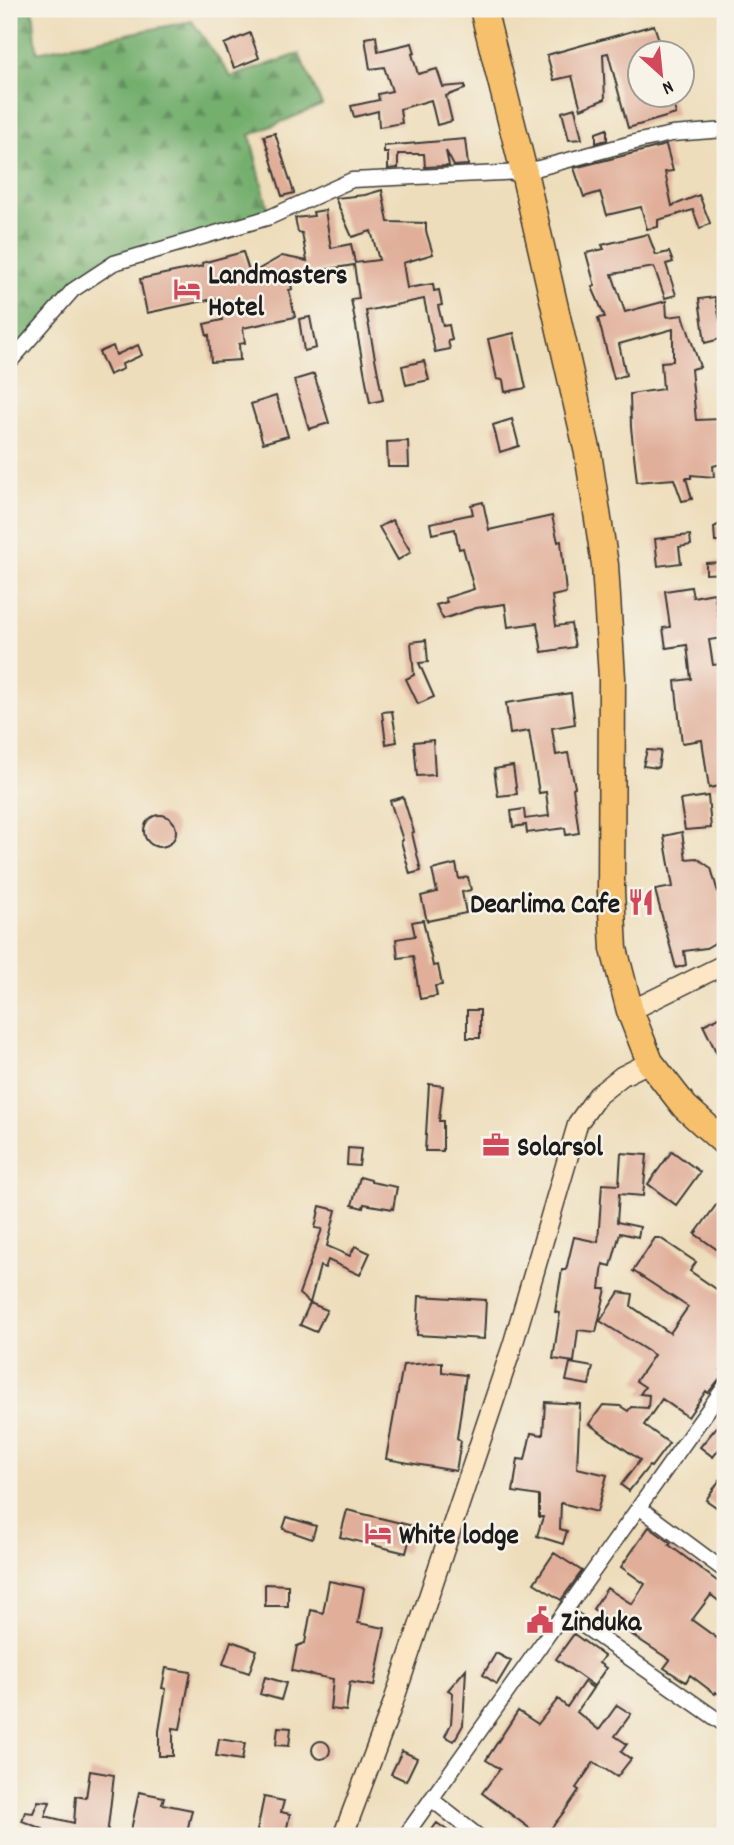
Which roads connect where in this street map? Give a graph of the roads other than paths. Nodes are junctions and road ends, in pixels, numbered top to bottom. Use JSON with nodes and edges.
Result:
{"nodes":[{"id":1,"x":483,"y":9,"type":"edge"},
{"id":2,"x":725,"y":130,"type":"edge"},
{"id":3,"x":524,"y":172,"type":"junction"},
{"id":4,"x":9,"y":363,"type":"edge"},
{"id":5,"x":725,"y":964,"type":"edge"},
{"id":6,"x":630,"y":1011,"type":"junction"},
{"id":7,"x":650,"y":1062,"type":"junction"},
{"id":8,"x":725,"y":1143,"type":"edge"},
{"id":9,"x":725,"y":1386,"type":"edge"},
{"id":10,"x":640,"y":1508,"type":"junction"},
{"id":11,"x":725,"y":1571,"type":"edge"},
{"id":12,"x":565,"y":1613,"type":"junction"},
{"id":13,"x":725,"y":1725,"type":"edge"},
{"id":14,"x":431,"y":1800,"type":"junction"},
{"id":15,"x":343,"y":1836,"type":"edge"},
{"id":16,"x":405,"y":1836,"type":"edge"},
{"id":17,"x":478,"y":1836,"type":"edge"}],
"edges":[{"from":1,"to":3,"type":"highway"},
{"from":2,"to":3,"type":"street"},
{"from":3,"to":4,"type":"street"},
{"from":3,"to":6,"type":"highway"},
{"from":5,"to":6,"type":"main road"},
{"from":6,"to":7,"type":"highway"},
{"from":7,"to":8,"type":"highway"},
{"from":7,"to":15,"type":"main road"},
{"from":9,"to":10,"type":"street"},
{"from":10,"to":11,"type":"street"},
{"from":10,"to":12,"type":"street"},
{"from":12,"to":13,"type":"street"},
{"from":12,"to":14,"type":"street"},
{"from":14,"to":16,"type":"street"},
{"from":14,"to":17,"type":"street"}]}
